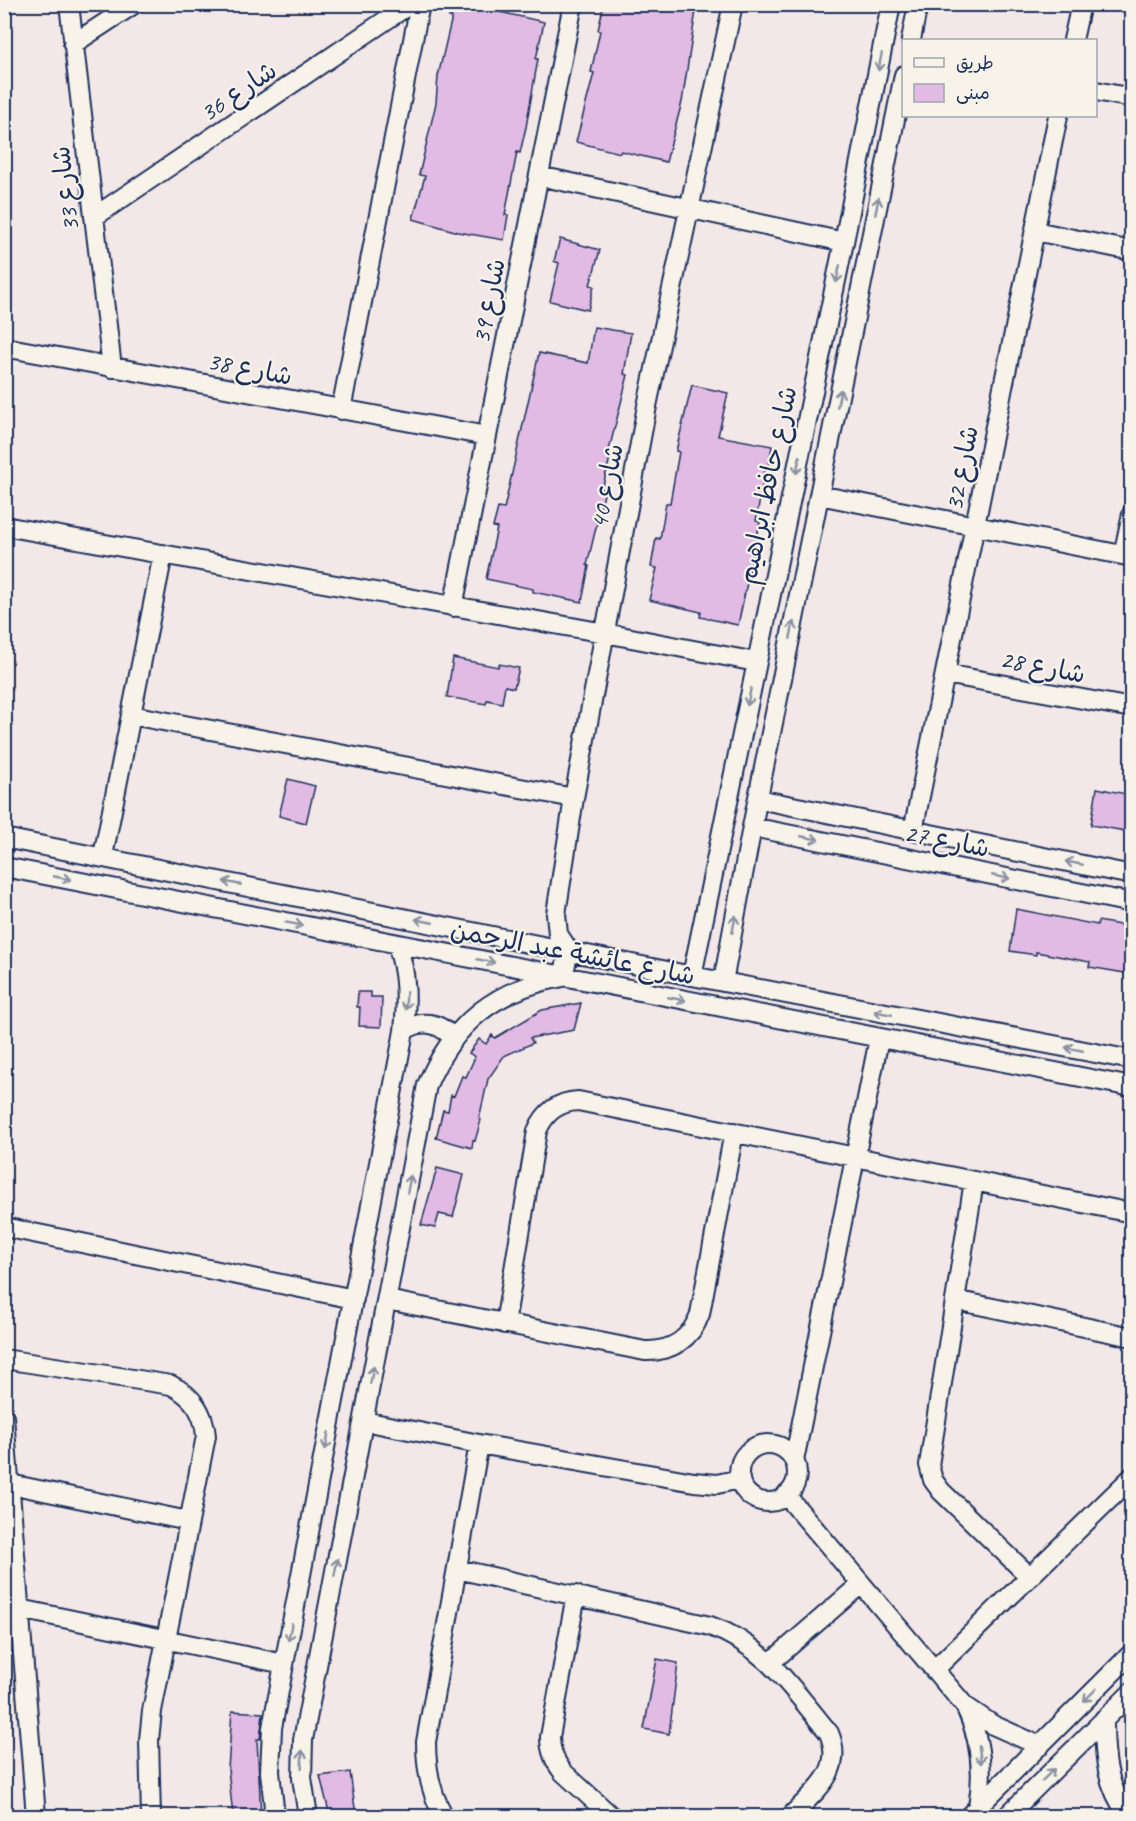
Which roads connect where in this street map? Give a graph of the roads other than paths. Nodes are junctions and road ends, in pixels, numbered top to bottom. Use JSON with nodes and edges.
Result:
{"nodes":[{"id":1,"x":69,"y":4,"type":"edge"},
{"id":2,"x":134,"y":4,"type":"edge"},
{"id":3,"x":410,"y":4,"type":"edge"},
{"id":4,"x":420,"y":4,"type":"edge"},
{"id":5,"x":573,"y":4,"type":"edge"},
{"id":6,"x":733,"y":4,"type":"edge"},
{"id":7,"x":891,"y":4,"type":"edge"},
{"id":8,"x":918,"y":4,"type":"edge"},
{"id":9,"x":1081,"y":4,"type":"edge"},
{"id":10,"x":910,"y":39,"type":"edge"},
{"id":11,"x":1073,"y":39,"type":"edge"},
{"id":12,"x":73,"y":44,"type":"junction"},
{"id":13,"x":902,"y":80,"type":"edge"},
{"id":14,"x":1097,"y":91,"type":"edge"},
{"id":15,"x":1131,"y":98,"type":"edge"},
{"id":16,"x":1058,"y":117,"type":"edge"},
{"id":17,"x":539,"y":176,"type":"junction"},
{"id":18,"x":690,"y":209,"type":"junction"},
{"id":19,"x":94,"y":218,"type":"junction"},
{"id":20,"x":1035,"y":231,"type":"junction"},
{"id":21,"x":844,"y":242,"type":"junction"},
{"id":22,"x":1131,"y":251,"type":"edge"},
{"id":23,"x":4,"y":347,"type":"edge"},
{"id":24,"x":112,"y":368,"type":"junction"},
{"id":25,"x":341,"y":410,"type":"junction"},
{"id":26,"x":487,"y":436,"type":"junction"},
{"id":27,"x":819,"y":495,"type":"junction"},
{"id":28,"x":1131,"y":514,"type":"edge"},
{"id":29,"x":4,"y":526,"type":"edge"},
{"id":30,"x":975,"y":526,"type":"junction"},
{"id":31,"x":163,"y":554,"type":"junction"},
{"id":32,"x":1127,"y":556,"type":"edge"},
{"id":33,"x":453,"y":607,"type":"junction"},
{"id":34,"x":605,"y":633,"type":"junction"},
{"id":35,"x":756,"y":662,"type":"junction"},
{"id":36,"x":945,"y":674,"type":"junction"},
{"id":37,"x":1131,"y":708,"type":"edge"},
{"id":38,"x":131,"y":715,"type":"junction"},
{"id":39,"x":574,"y":798,"type":"junction"},
{"id":40,"x":758,"y":799,"type":"junction"},
{"id":41,"x":752,"y":827,"type":"junction"},
{"id":42,"x":914,"y":831,"type":"junction"},
{"id":43,"x":5,"y":834,"type":"edge"},
{"id":44,"x":103,"y":856,"type":"junction"},
{"id":45,"x":4,"y":867,"type":"edge"},
{"id":46,"x":1131,"y":875,"type":"edge"},
{"id":47,"x":1131,"y":903,"type":"edge"},
{"id":48,"x":335,"y":904,"type":"junction"},
{"id":49,"x":332,"y":931,"type":"junction"},
{"id":50,"x":397,"y":944,"type":"junction"},
{"id":51,"x":569,"y":951,"type":"junction"},
{"id":52,"x":563,"y":976,"type":"junction"},
{"id":53,"x":692,"y":976,"type":"junction"},
{"id":54,"x":723,"y":982,"type":"junction"},
{"id":55,"x":404,"y":1031,"type":"junction"},
{"id":56,"x":992,"y":1034,"type":"junction"},
{"id":57,"x":453,"y":1038,"type":"junction"},
{"id":58,"x":879,"y":1039,"type":"junction"},
{"id":59,"x":988,"y":1060,"type":"junction"},
{"id":60,"x":1131,"y":1060,"type":"edge"},
{"id":61,"x":1131,"y":1087,"type":"edge"},
{"id":62,"x":734,"y":1132,"type":"junction"},
{"id":63,"x":856,"y":1157,"type":"junction"},
{"id":64,"x":974,"y":1181,"type":"junction"},
{"id":65,"x":1131,"y":1213,"type":"edge"},
{"id":66,"x":4,"y":1227,"type":"edge"},
{"id":67,"x":363,"y":1251,"type":"junction"},
{"id":68,"x":395,"y":1260,"type":"junction"},
{"id":69,"x":354,"y":1299,"type":"junction"},
{"id":70,"x":387,"y":1300,"type":"junction"},
{"id":71,"x":955,"y":1300,"type":"junction"},
{"id":72,"x":505,"y":1324,"type":"junction"},
{"id":73,"x":1131,"y":1337,"type":"edge"},
{"id":74,"x":4,"y":1359,"type":"edge"},
{"id":75,"x":4,"y":1417,"type":"edge"},
{"id":76,"x":363,"y":1421,"type":"junction"},
{"id":77,"x":480,"y":1444,"type":"junction"},
{"id":78,"x":794,"y":1461,"type":"junction"},
{"id":79,"x":1131,"y":1477,"type":"edge"},
{"id":80,"x":740,"y":1479,"type":"junction"},
{"id":81,"x":9,"y":1484,"type":"junction"},
{"id":82,"x":786,"y":1495,"type":"junction"},
{"id":83,"x":313,"y":1511,"type":"junction"},
{"id":84,"x":345,"y":1518,"type":"junction"},
{"id":85,"x":188,"y":1521,"type":"junction"},
{"id":86,"x":457,"y":1569,"type":"junction"},
{"id":87,"x":1029,"y":1576,"type":"junction"},
{"id":88,"x":861,"y":1584,"type":"junction"},
{"id":89,"x":576,"y":1596,"type":"junction"},
{"id":90,"x":20,"y":1609,"type":"junction"},
{"id":91,"x":165,"y":1640,"type":"junction"},
{"id":92,"x":1130,"y":1658,"type":"edge"},
{"id":93,"x":770,"y":1663,"type":"junction"},
{"id":94,"x":284,"y":1664,"type":"junction"},
{"id":95,"x":934,"y":1670,"type":"junction"},
{"id":96,"x":1131,"y":1692,"type":"edge"},
{"id":97,"x":965,"y":1706,"type":"junction"},
{"id":98,"x":1104,"y":1719,"type":"junction"},
{"id":99,"x":1040,"y":1746,"type":"junction"},
{"id":100,"x":973,"y":1812,"type":"edge"},
{"id":101,"x":36,"y":1816,"type":"edge"},
{"id":102,"x":151,"y":1816,"type":"edge"},
{"id":103,"x":275,"y":1816,"type":"edge"},
{"id":104,"x":308,"y":1816,"type":"edge"},
{"id":105,"x":444,"y":1816,"type":"edge"},
{"id":106,"x":611,"y":1816,"type":"edge"},
{"id":107,"x":790,"y":1816,"type":"edge"},
{"id":108,"x":1007,"y":1816,"type":"edge"},
{"id":109,"x":1129,"y":1816,"type":"edge"}],
"edges":[{"from":1,"to":12,"type":"street","name":"شارع 33"},
{"from":2,"to":12,"type":"street"},
{"from":3,"to":19,"type":"street","name":"شارع 36"},
{"from":4,"to":25,"type":"street"},
{"from":5,"to":17,"type":"street","name":"شارع 39"},
{"from":6,"to":18,"type":"street","name":"شارع 40"},
{"from":7,"to":21,"type":"street","name":"شارع حافظ ابراهيم","one_way":true},
{"from":8,"to":10,"type":"street"},
{"from":9,"to":11,"type":"street"},
{"from":12,"to":19,"type":"street","name":"شارع 33"},
{"from":27,"to":13,"type":"street","name":"شارع حافظ ابراهيم","one_way":true},
{"from":14,"to":15,"type":"street"},
{"from":16,"to":20,"type":"street","name":"شارع 32"},
{"from":17,"to":18,"type":"street"},
{"from":17,"to":26,"type":"street","name":"شارع 39"},
{"from":18,"to":21,"type":"street"},
{"from":18,"to":34,"type":"street","name":"شارع 40"},
{"from":19,"to":24,"type":"street","name":"شارع 33"},
{"from":20,"to":22,"type":"street"},
{"from":20,"to":30,"type":"street","name":"شارع 32"},
{"from":21,"to":35,"type":"street","name":"شارع حافظ ابراهيم","one_way":true},
{"from":23,"to":24,"type":"street","name":"شارع 38"},
{"from":24,"to":25,"type":"street","name":"شارع 38"},
{"from":25,"to":26,"type":"street","name":"شارع 38"},
{"from":26,"to":33,"type":"street","name":"شارع 39"},
{"from":27,"to":30,"type":"street"},
{"from":40,"to":27,"type":"street","name":"شارع حافظ ابراهيم","one_way":true},
{"from":28,"to":32,"type":"street"},
{"from":29,"to":31,"type":"street"},
{"from":30,"to":32,"type":"street"},
{"from":30,"to":36,"type":"street","name":"شارع 32"},
{"from":31,"to":33,"type":"street"},
{"from":31,"to":38,"type":"street"},
{"from":33,"to":34,"type":"street"},
{"from":34,"to":35,"type":"street"},
{"from":34,"to":39,"type":"street","name":"شارع 40"},
{"from":35,"to":53,"type":"street","name":"شارع حافظ ابراهيم","one_way":true},
{"from":36,"to":37,"type":"street","name":"شارع 28"},
{"from":36,"to":42,"type":"street","name":"شارع 32"},
{"from":38,"to":39,"type":"street"},
{"from":38,"to":44,"type":"street"},
{"from":39,"to":51,"type":"street","name":"شارع 40"},
{"from":40,"to":41,"type":"street","name":"شارع حافظ ابراهيم"},
{"from":40,"to":42,"type":"street","name":"شارع 27"},
{"from":41,"to":47,"type":"street","name":"شارع 27","one_way":true},
{"from":54,"to":41,"type":"street","name":"شارع حافظ ابراهيم","one_way":true},
{"from":46,"to":42,"type":"street","name":"شارع 27","one_way":true},
{"from":43,"to":44,"type":"street","name":"شارع عائشة عبد الرحمن"},
{"from":48,"to":44,"type":"street","name":"شارع عائشة عبد الرحمن","one_way":true},
{"from":45,"to":49,"type":"street","name":"شارع عائشة عبد الرحمن","one_way":true},
{"from":48,"to":49,"type":"street"},
{"from":51,"to":48,"type":"street","name":"شارع عائشة عبد الرحمن","one_way":true},
{"from":49,"to":50,"type":"street","name":"شارع عائشة عبد الرحمن"},
{"from":50,"to":52,"type":"street","name":"شارع عائشة عبد الرحمن","one_way":true},
{"from":50,"to":55,"type":"street","one_way":true},
{"from":51,"to":52,"type":"street"},
{"from":51,"to":53,"type":"street","name":"شارع عائشة عبد الرحمن"},
{"from":52,"to":57,"type":"street"},
{"from":52,"to":58,"type":"street","name":"شارع عائشة عبد الرحمن","one_way":true},
{"from":53,"to":54,"type":"street","name":"شارع عائشة عبد الرحمن"},
{"from":56,"to":54,"type":"street","name":"شارع عائشة عبد الرحمن","one_way":true},
{"from":55,"to":57,"type":"street"},
{"from":55,"to":67,"type":"street"},
{"from":56,"to":59,"type":"street"},
{"from":60,"to":56,"type":"street","name":"شارع عائشة عبد الرحمن","one_way":true},
{"from":68,"to":57,"type":"street","one_way":true},
{"from":58,"to":59,"type":"street","name":"شارع عائشة عبد الرحمن"},
{"from":58,"to":63,"type":"street"},
{"from":59,"to":61,"type":"street","name":"شارع عائشة عبد الرحمن"},
{"from":62,"to":63,"type":"street"},
{"from":62,"to":72,"type":"street"},
{"from":62,"to":72,"type":"street"},
{"from":63,"to":64,"type":"street"},
{"from":63,"to":78,"type":"street"},
{"from":64,"to":65,"type":"street"},
{"from":64,"to":71,"type":"street"},
{"from":66,"to":69,"type":"street"},
{"from":67,"to":68,"type":"street"},
{"from":67,"to":69,"type":"street"},
{"from":68,"to":70,"type":"street"},
{"from":69,"to":83,"type":"street","one_way":true},
{"from":70,"to":72,"type":"street"},
{"from":76,"to":70,"type":"street","one_way":true},
{"from":71,"to":73,"type":"street"},
{"from":71,"to":87,"type":"street"},
{"from":74,"to":85,"type":"street"},
{"from":75,"to":81,"type":"street"},
{"from":76,"to":77,"type":"street"},
{"from":76,"to":84,"type":"street"},
{"from":77,"to":80,"type":"street"},
{"from":77,"to":86,"type":"street"},
{"from":78,"to":80,"type":"street"},
{"from":78,"to":82,"type":"street"},
{"from":79,"to":87,"type":"street"},
{"from":80,"to":82,"type":"street"},
{"from":81,"to":85,"type":"street"},
{"from":81,"to":90,"type":"street"},
{"from":82,"to":88,"type":"street"},
{"from":83,"to":84,"type":"street"},
{"from":83,"to":94,"type":"street","one_way":true},
{"from":104,"to":84,"type":"street","one_way":true},
{"from":85,"to":91,"type":"street"},
{"from":86,"to":89,"type":"street"},
{"from":86,"to":105,"type":"street"},
{"from":87,"to":95,"type":"street"},
{"from":88,"to":93,"type":"street"},
{"from":88,"to":95,"type":"street"},
{"from":89,"to":93,"type":"street"},
{"from":89,"to":106,"type":"street"},
{"from":90,"to":91,"type":"street"},
{"from":90,"to":101,"type":"street"},
{"from":91,"to":94,"type":"street"},
{"from":91,"to":102,"type":"street"},
{"from":92,"to":99,"type":"street","one_way":true},
{"from":93,"to":107,"type":"street"},
{"from":94,"to":103,"type":"street"},
{"from":95,"to":97,"type":"street"},
{"from":96,"to":98,"type":"street"},
{"from":97,"to":99,"type":"street"},
{"from":97,"to":100,"type":"street","one_way":true},
{"from":108,"to":98,"type":"street","one_way":true},
{"from":98,"to":109,"type":"street"},
{"from":99,"to":100,"type":"street"}]}
